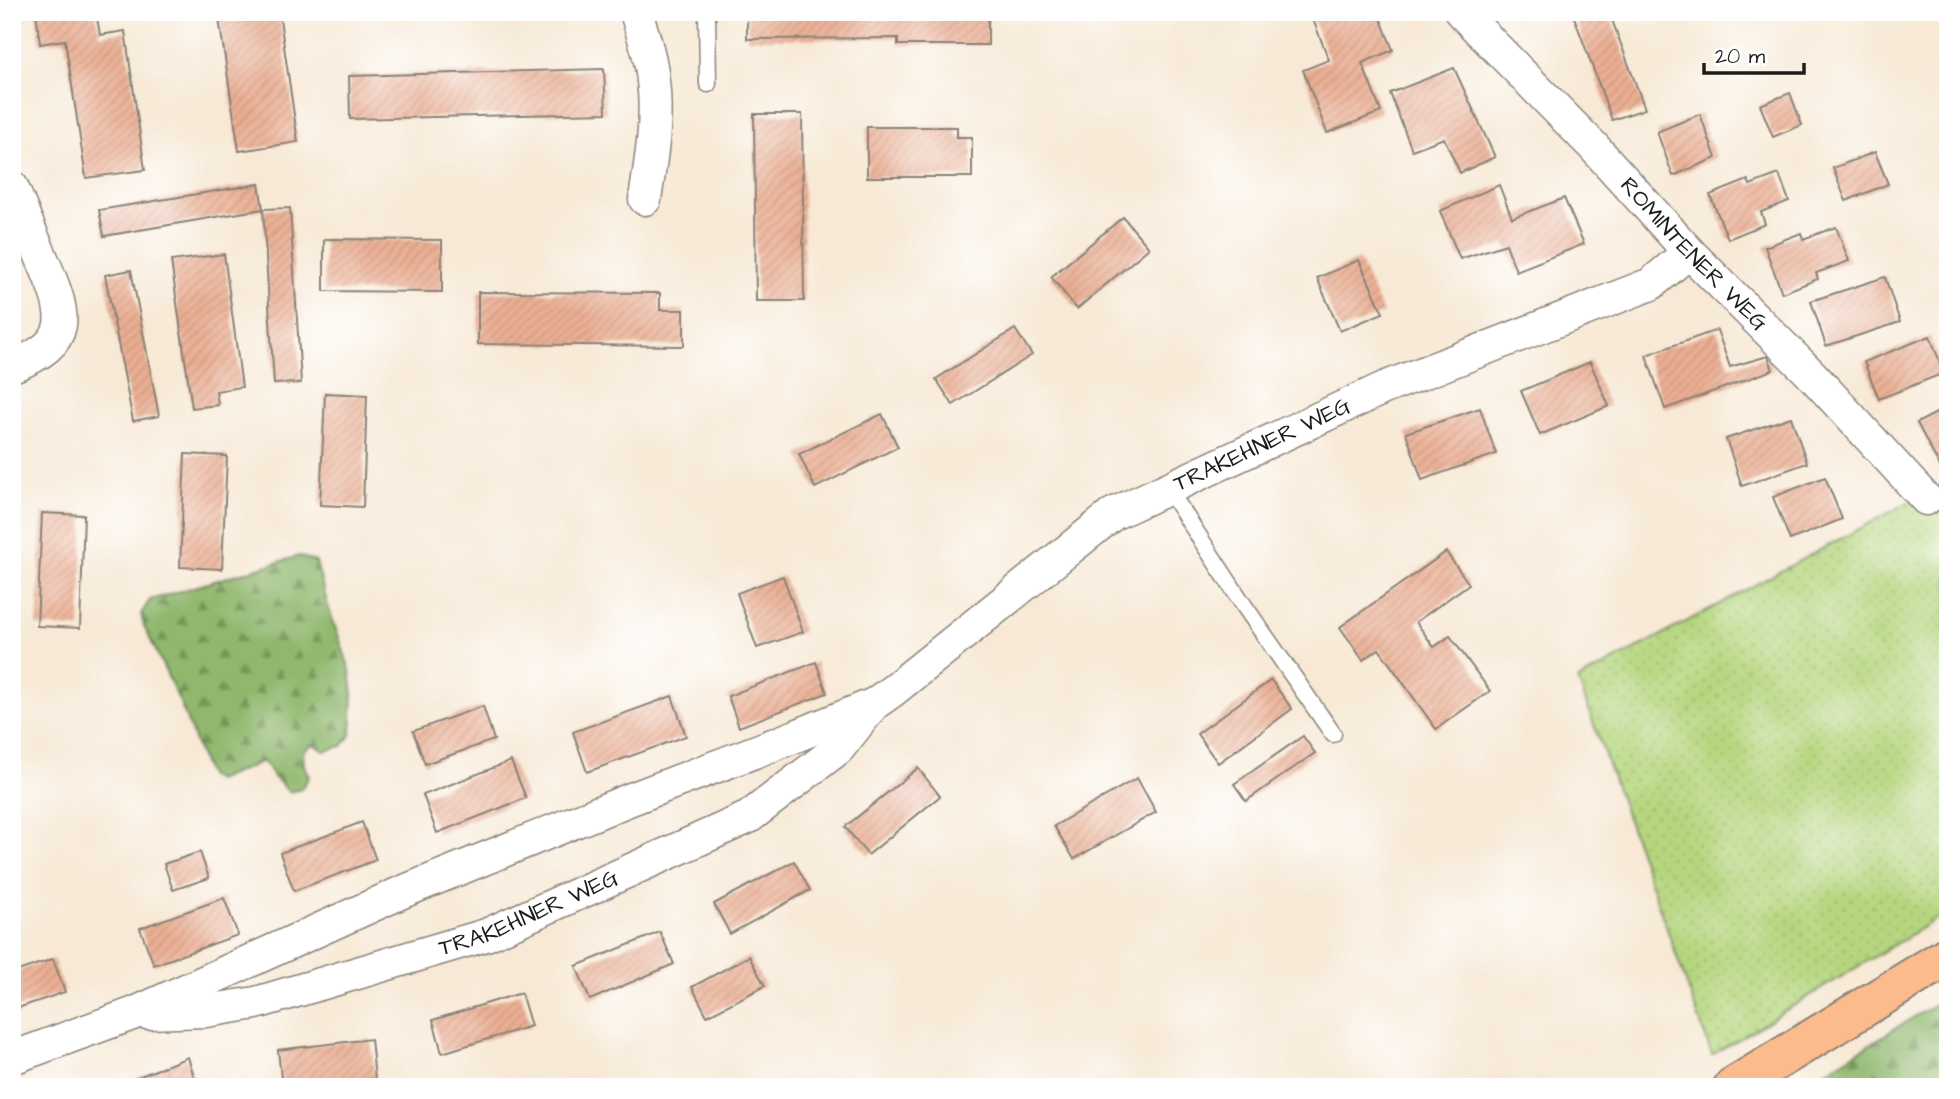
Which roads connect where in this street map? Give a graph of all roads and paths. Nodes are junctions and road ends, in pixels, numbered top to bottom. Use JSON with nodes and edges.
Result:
{"nodes":[{"id":1,"x":636,"y":12,"type":"edge"},
{"id":2,"x":707,"y":12,"type":"edge"},
{"id":3,"x":1461,"y":12,"type":"edge"},
{"id":4,"x":708,"y":84,"type":"dead end"},
{"id":5,"x":12,"y":187,"type":"edge"},
{"id":6,"x":645,"y":199,"type":"dead end"},
{"id":7,"x":1689,"y":252,"type":"junction"},
{"id":8,"x":12,"y":366,"type":"edge"},
{"id":9,"x":1168,"y":489,"type":"junction"},
{"id":10,"x":1926,"y":499,"type":"dead end"},
{"id":11,"x":874,"y":704,"type":"junction"},
{"id":12,"x":1333,"y":734,"type":"dead end"},
{"id":13,"x":1948,"y":956,"type":"edge"},
{"id":14,"x":135,"y":1013,"type":"junction"},
{"id":15,"x":12,"y":1058,"type":"edge"},
{"id":16,"x":1733,"y":1087,"type":"edge"}],
"edges":[{"from":1,"to":6,"type":"street"},
{"from":2,"to":4,"type":"lane"},
{"from":3,"to":7,"type":"street","name":"ROMINTENER WEG"},
{"from":5,"to":8,"type":"street"},
{"from":7,"to":9,"type":"street","name":"TRAKEHNER WEG"},
{"from":7,"to":10,"type":"street","name":"ROMINTENER WEG"},
{"from":9,"to":11,"type":"street","name":"TRAKEHNER WEG"},
{"from":9,"to":12,"type":"lane"},
{"from":11,"to":14,"type":"street","name":"TRAKEHNER WEG"},
{"from":11,"to":14,"type":"street","name":"TRAKEHNER WEG"},
{"from":13,"to":16,"type":"main road"},
{"from":14,"to":15,"type":"street","name":"TRAKEHNER WEG"}]}
